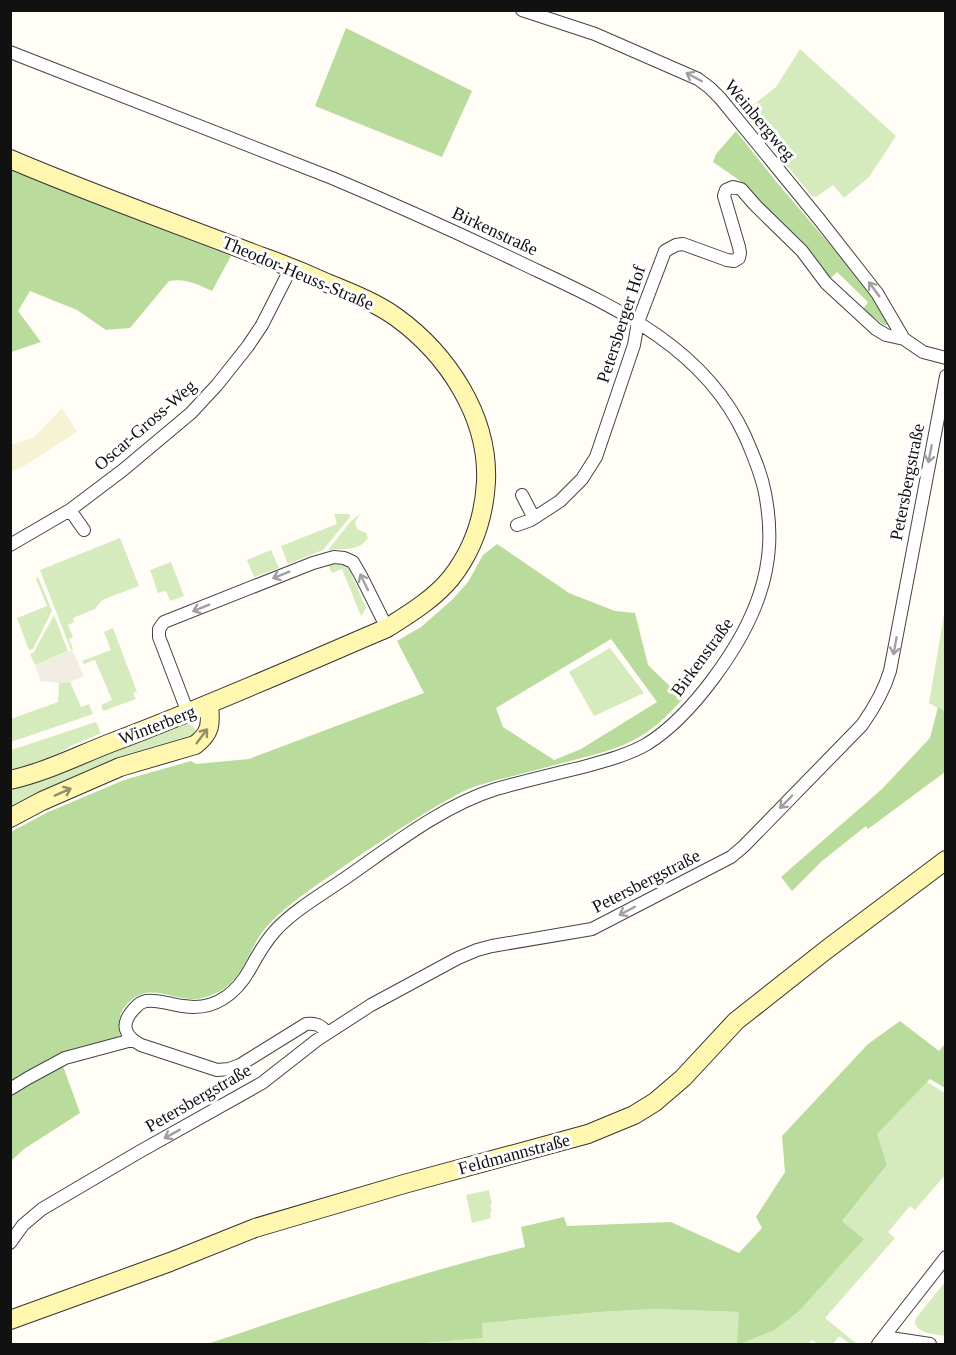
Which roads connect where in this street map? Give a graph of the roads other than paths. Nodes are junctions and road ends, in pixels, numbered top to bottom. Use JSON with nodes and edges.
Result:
{"nodes":[{"id":1,"x":522,"y":10,"type":"edge"},
{"id":2,"x":10,"y":52,"type":"edge"},
{"id":3,"x":10,"y":159,"type":"edge"},
{"id":4,"x":291,"y":268,"type":"junction"},
{"id":5,"x":638,"y":322,"type":"junction"},
{"id":6,"x":904,"y":339,"type":"junction"},
{"id":7,"x":945,"y":358,"type":"edge"},
{"id":8,"x":945,"y":376,"type":"edge"},
{"id":9,"x":522,"y":495,"type":"dead end"},
{"id":10,"x":70,"y":510,"type":"junction"},
{"id":11,"x":534,"y":518,"type":"junction"},
{"id":12,"x":518,"y":525,"type":"dead end"},
{"id":13,"x":84,"y":530,"type":"dead end"},
{"id":14,"x":10,"y":545,"type":"edge"},
{"id":15,"x":387,"y":628,"type":"junction"},
{"id":16,"x":209,"y":705,"type":"junction"},
{"id":17,"x":188,"y":713,"type":"junction"},
{"id":18,"x":10,"y":780,"type":"edge"},
{"id":19,"x":10,"y":818,"type":"edge"},
{"id":20,"x":945,"y":860,"type":"edge"},
{"id":21,"x":327,"y":1033,"type":"junction"},
{"id":22,"x":129,"y":1036,"type":"junction"},
{"id":23,"x":10,"y":1089,"type":"edge"},
{"id":24,"x":10,"y":1244,"type":"edge"},
{"id":25,"x":945,"y":1257,"type":"edge"},
{"id":26,"x":10,"y":1320,"type":"edge"},
{"id":27,"x":881,"y":1341,"type":"edge"},
{"id":28,"x":930,"y":1344,"type":"edge"}],
"edges":[{"from":6,"to":1,"type":"street","name":"Weinbergweg","one_way":true},
{"from":2,"to":5,"type":"street","name":"Birkenstraße"},
{"from":3,"to":4,"type":"street","name":"Theodor-Heuss-Straße"},
{"from":4,"to":10,"type":"street","name":"Oscar-Gross-Weg"},
{"from":4,"to":15,"type":"street","name":"Theodor-Heuss-Straße"},
{"from":5,"to":6,"type":"street","name":"Petersberger Hof"},
{"from":5,"to":11,"type":"street","name":"Petersberger Hof"},
{"from":5,"to":22,"type":"street","name":"Birkenstraße"},
{"from":6,"to":7,"type":"street"},
{"from":8,"to":21,"type":"street","name":"Petersbergstraße","one_way":true},
{"from":9,"to":11,"type":"street"},
{"from":10,"to":13,"type":"street"},
{"from":10,"to":14,"type":"street","name":"Oscar-Gross-Weg"},
{"from":11,"to":12,"type":"street","name":"Petersberger Hof"},
{"from":15,"to":16,"type":"street","name":"Theodor-Heuss-Straße"},
{"from":15,"to":17,"type":"street","one_way":true},
{"from":16,"to":17,"type":"street","name":"Winterberg"},
{"from":19,"to":16,"type":"street","name":"Winterberg","one_way":true},
{"from":17,"to":18,"type":"street","name":"Winterberg"},
{"from":20,"to":26,"type":"street","name":"Feldmannstraße"},
{"from":21,"to":22,"type":"street"},
{"from":21,"to":24,"type":"street","name":"Petersbergstraße","one_way":true},
{"from":22,"to":23,"type":"street"},
{"from":25,"to":27,"type":"street"},
{"from":27,"to":28,"type":"street"}]}
